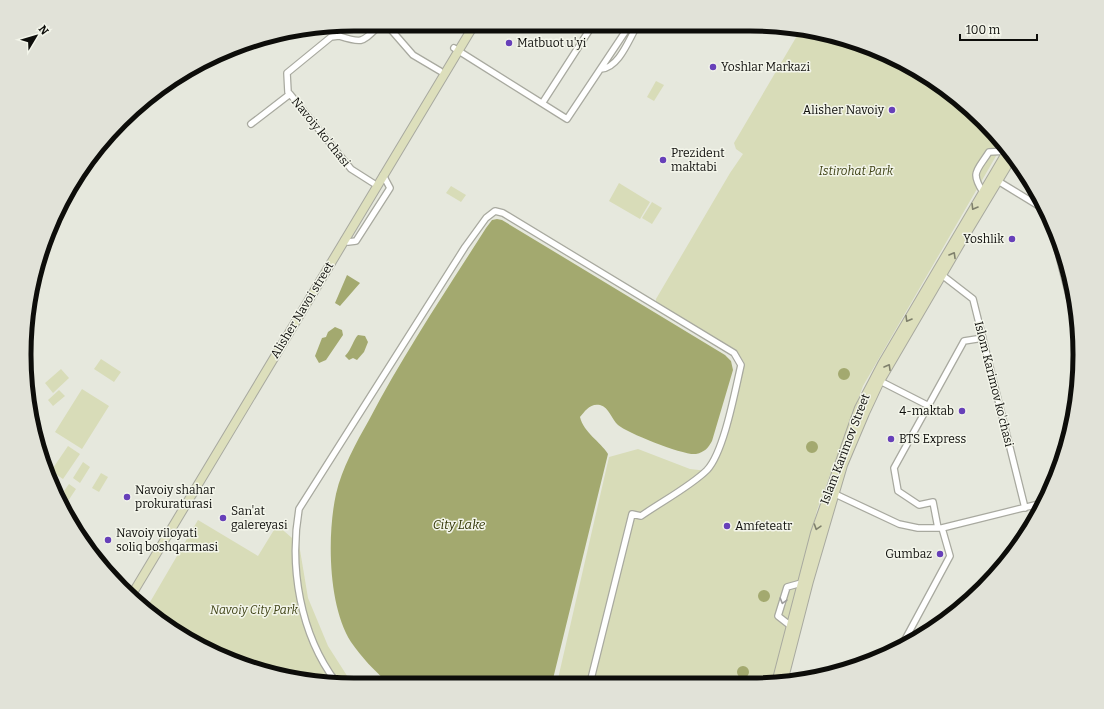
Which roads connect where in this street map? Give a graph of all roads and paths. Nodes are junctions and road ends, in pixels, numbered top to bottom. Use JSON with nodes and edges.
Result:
{"nodes":[{"id":1,"x":373,"y":31,"type":"edge"},
{"id":2,"x":392,"y":31,"type":"edge"},
{"id":3,"x":465,"y":31,"type":"edge"},
{"id":4,"x":470,"y":31,"type":"edge"},
{"id":5,"x":589,"y":31,"type":"edge"},
{"id":6,"x":626,"y":31,"type":"edge"},
{"id":7,"x":634,"y":31,"type":"edge"},
{"id":8,"x":338,"y":32,"type":"edge"},
{"id":9,"x":339,"y":36,"type":"junction"},
{"id":10,"x":456,"y":50,"type":"junction"},
{"id":11,"x":601,"y":69,"type":"junction"},
{"id":12,"x":440,"y":71,"type":"junction"},
{"id":13,"x":290,"y":94,"type":"junction"},
{"id":14,"x":544,"y":102,"type":"junction"},
{"id":15,"x":251,"y":124,"type":"dead end"},
{"id":16,"x":1001,"y":152,"type":"edge"},
{"id":17,"x":1006,"y":158,"type":"edge"},
{"id":18,"x":1007,"y":159,"type":"edge"},
{"id":19,"x":378,"y":179,"type":"junction"},
{"id":20,"x":998,"y":181,"type":"junction"},
{"id":21,"x":983,"y":192,"type":"junction"},
{"id":22,"x":1036,"y":205,"type":"edge"},
{"id":23,"x":344,"y":240,"type":"junction"},
{"id":24,"x":326,"y":265,"type":"junction"},
{"id":25,"x":942,"y":275,"type":"junction"},
{"id":26,"x":983,"y":338,"type":"junction"},
{"id":27,"x":880,"y":381,"type":"junction"},
{"id":28,"x":928,"y":405,"type":"junction"},
{"id":29,"x":205,"y":468,"type":"junction"},
{"id":30,"x":832,"y":492,"type":"junction"},
{"id":31,"x":1036,"y":505,"type":"edge"},
{"id":32,"x":1025,"y":508,"type":"junction"},
{"id":33,"x":940,"y":528,"type":"junction"},
{"id":34,"x":806,"y":582,"type":"junction"},
{"id":35,"x":130,"y":587,"type":"edge"},
{"id":36,"x":134,"y":591,"type":"edge"},
{"id":37,"x":793,"y":628,"type":"junction"},
{"id":38,"x":906,"y":638,"type":"edge"},
{"id":39,"x":778,"y":676,"type":"edge"},
{"id":40,"x":784,"y":676,"type":"edge"},
{"id":41,"x":333,"y":677,"type":"edge"},
{"id":42,"x":591,"y":678,"type":"edge"}],
"edges":[{"from":1,"to":9,"type":"street"},
{"from":2,"to":12,"type":"street"},
{"from":3,"to":10,"type":"main road","name":"Alisher Navoi street"},
{"from":4,"to":10,"type":"main road","name":"Alisher Navoi street"},
{"from":5,"to":14,"type":"street"},
{"from":6,"to":11,"type":"street"},
{"from":7,"to":11,"type":"street"},
{"from":8,"to":9,"type":"street"},
{"from":9,"to":13,"type":"street","name":"Navoiy ko'chasi"},
{"from":10,"to":12,"type":"main road","name":"Alisher Navoi street"},
{"from":10,"to":14,"type":"street"},
{"from":10,"to":19,"type":"main road","name":"Alisher Navoi street"},
{"from":11,"to":14,"type":"street"},
{"from":12,"to":19,"type":"main road","name":"Alisher Navoi street"},
{"from":13,"to":15,"type":"street","name":"Navoiy ko'chasi"},
{"from":13,"to":19,"type":"street","name":"Navoiy ko'chasi"},
{"from":16,"to":21,"type":"street"},
{"from":17,"to":21,"type":"main road","name":"Islam Karimov Street"},
{"from":18,"to":20,"type":"main road","name":"Islam Karimov Street"},
{"from":19,"to":23,"type":"main road","name":"Alisher Navoi street"},
{"from":19,"to":23,"type":"street"},
{"from":19,"to":24,"type":"main road","name":"Alisher Navoi street"},
{"from":20,"to":22,"type":"street"},
{"from":25,"to":20,"type":"main road","name":"Islam Karimov Street","one_way":true},
{"from":21,"to":30,"type":"main road","name":"Islam Karimov Street","one_way":true},
{"from":23,"to":24,"type":"main road","name":"Alisher Navoi street"},
{"from":24,"to":29,"type":"main road","name":"Alisher Navoi street"},
{"from":25,"to":26,"type":"street","name":"Islom Karimov ko'chasi"},
{"from":27,"to":25,"type":"main road","name":"Islam Karimov Street","one_way":true},
{"from":26,"to":28,"type":"street"},
{"from":26,"to":32,"type":"street","name":"Islom Karimov ko'chasi"},
{"from":27,"to":28,"type":"street"},
{"from":27,"to":30,"type":"main road","name":"Islam Karimov Street"},
{"from":28,"to":33,"type":"street"},
{"from":29,"to":35,"type":"main road","name":"Alisher Navoi street"},
{"from":29,"to":36,"type":"main road","name":"Alisher Navoi street"},
{"from":30,"to":33,"type":"street"},
{"from":30,"to":34,"type":"main road","name":"Islam Karimov Street"},
{"from":31,"to":32,"type":"street"},
{"from":32,"to":33,"type":"street"},
{"from":33,"to":38,"type":"street"},
{"from":34,"to":37,"type":"main road","name":"Islam Karimov Street"},
{"from":34,"to":37,"type":"street","one_way":true},
{"from":37,"to":39,"type":"main road","name":"Islam Karimov Street"},
{"from":37,"to":40,"type":"main road","name":"Islam Karimov Street"},
{"from":41,"to":42,"type":"street"}]}
